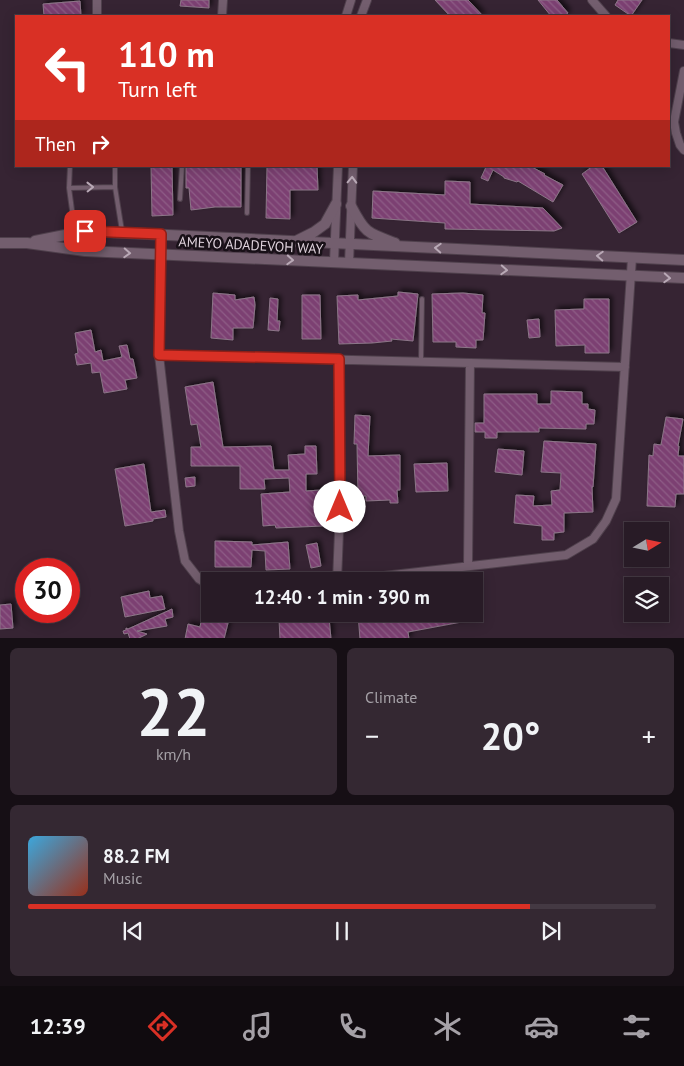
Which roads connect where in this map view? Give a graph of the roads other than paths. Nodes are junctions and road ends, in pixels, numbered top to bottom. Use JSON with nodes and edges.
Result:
{"nodes":[{"id":1,"x":97,"y":0,"type":"edge"},
{"id":2,"x":223,"y":0,"type":"edge"},
{"id":3,"x":351,"y":0,"type":"edge"},
{"id":4,"x":367,"y":0,"type":"edge"},
{"id":5,"x":592,"y":0,"type":"edge"},
{"id":6,"x":97,"y":15,"type":"edge"},
{"id":7,"x":222,"y":15,"type":"edge"},
{"id":8,"x":346,"y":15,"type":"edge"},
{"id":9,"x":361,"y":15,"type":"edge"},
{"id":10,"x":605,"y":15,"type":"edge"},
{"id":11,"x":670,"y":42,"type":"edge"},
{"id":12,"x":684,"y":45,"type":"edge"},
{"id":13,"x":684,"y":71,"type":"edge"},
{"id":14,"x":684,"y":150,"type":"edge"},
{"id":15,"x":70,"y":167,"type":"edge"},
{"id":16,"x":115,"y":167,"type":"edge"},
{"id":17,"x":182,"y":167,"type":"edge"},
{"id":18,"x":248,"y":167,"type":"edge"},
{"id":19,"x":338,"y":167,"type":"edge"},
{"id":20,"x":352,"y":167,"type":"edge"},
{"id":21,"x":115,"y":187,"type":"junction"},
{"id":22,"x":69,"y":188,"type":"junction"},
{"id":23,"x":180,"y":198,"type":"dead end"},
{"id":24,"x":336,"y":204,"type":"junction"},
{"id":25,"x":351,"y":206,"type":"junction"},
{"id":26,"x":247,"y":213,"type":"dead end"},
{"id":27,"x":75,"y":232,"type":"junction"},
{"id":28,"x":122,"y":232,"type":"junction"},
{"id":29,"x":161,"y":234,"type":"junction"},
{"id":30,"x":294,"y":241,"type":"junction"},
{"id":31,"x":0,"y":243,"type":"edge"},
{"id":32,"x":26,"y":243,"type":"junction"},
{"id":33,"x":335,"y":243,"type":"junction"},
{"id":34,"x":350,"y":244,"type":"junction"},
{"id":35,"x":403,"y":246,"type":"junction"},
{"id":36,"x":161,"y":254,"type":"junction"},
{"id":37,"x":632,"y":258,"type":"junction"},
{"id":38,"x":684,"y":260,"type":"edge"},
{"id":39,"x":334,"y":262,"type":"junction"},
{"id":40,"x":349,"y":263,"type":"junction"},
{"id":41,"x":631,"y":276,"type":"junction"},
{"id":42,"x":684,"y":278,"type":"edge"},
{"id":43,"x":422,"y":299,"type":"dead end"},
{"id":44,"x":159,"y":355,"type":"junction"},
{"id":45,"x":339,"y":359,"type":"junction"},
{"id":46,"x":421,"y":361,"type":"junction"},
{"id":47,"x":470,"y":363,"type":"junction"},
{"id":48,"x":625,"y":367,"type":"junction"},
{"id":49,"x":340,"y":507,"type":"junction"},
{"id":50,"x":322,"y":508,"type":"dead end"},
{"id":51,"x":468,"y":566,"type":"junction"},
{"id":52,"x":339,"y":572,"type":"edge"},
{"id":53,"x":416,"y":572,"type":"edge"},
{"id":54,"x":201,"y":581,"type":"edge"}],
"edges":[{"from":1,"to":6,"type":"street"},
{"from":2,"to":7,"type":"street"},
{"from":3,"to":8,"type":"street"},
{"from":4,"to":9,"type":"street"},
{"from":5,"to":10,"type":"street"},
{"from":11,"to":12,"type":"street"},
{"from":13,"to":14,"type":"street"},
{"from":15,"to":22,"type":"lane"},
{"from":16,"to":21,"type":"lane"},
{"from":17,"to":23,"type":"lane"},
{"from":18,"to":26,"type":"lane"},
{"from":19,"to":24,"type":"street"},
{"from":25,"to":20,"type":"street","one_way":true},
{"from":22,"to":21,"type":"lane","one_way":true},
{"from":21,"to":28,"type":"lane"},
{"from":22,"to":27,"type":"lane"},
{"from":24,"to":30,"type":"street"},
{"from":24,"to":33,"type":"street"},
{"from":25,"to":34,"type":"street"},
{"from":25,"to":35,"type":"street"},
{"from":27,"to":28,"type":"street","name":"AMEYO ADADEVOH WAY"},
{"from":27,"to":32,"type":"street","name":"AMEYO ADADEVOH WAY"},
{"from":28,"to":29,"type":"street","name":"AMEYO ADADEVOH WAY"},
{"from":29,"to":30,"type":"street","name":"AMEYO ADADEVOH WAY"},
{"from":29,"to":36,"type":"street"},
{"from":30,"to":33,"type":"street","name":"AMEYO ADADEVOH WAY"},
{"from":31,"to":32,"type":"street"},
{"from":32,"to":36,"type":"street","name":"AMEYO ADADEVOH WAY","one_way":true},
{"from":33,"to":34,"type":"street","name":"AMEYO ADADEVOH WAY"},
{"from":33,"to":39,"type":"street"},
{"from":34,"to":35,"type":"street","name":"AMEYO ADADEVOH WAY"},
{"from":34,"to":40,"type":"street"},
{"from":37,"to":35,"type":"street","name":"AMEYO ADADEVOH WAY","one_way":true},
{"from":36,"to":39,"type":"street","name":"AMEYO ADADEVOH WAY","one_way":true},
{"from":36,"to":44,"type":"street"},
{"from":37,"to":38,"type":"street","name":"AMEYO ADADEVOH WAY"},
{"from":37,"to":41,"type":"street"},
{"from":39,"to":40,"type":"street","name":"AMEYO ADADEVOH WAY"},
{"from":40,"to":41,"type":"street","name":"AMEYO ADADEVOH WAY","one_way":true},
{"from":41,"to":42,"type":"street","name":"AMEYO ADADEVOH WAY","one_way":true},
{"from":41,"to":48,"type":"street"},
{"from":43,"to":46,"type":"lane"},
{"from":44,"to":45,"type":"street"},
{"from":44,"to":54,"type":"street"},
{"from":45,"to":46,"type":"street"},
{"from":45,"to":49,"type":"street"},
{"from":46,"to":47,"type":"street"},
{"from":47,"to":48,"type":"street"},
{"from":47,"to":51,"type":"street"},
{"from":48,"to":51,"type":"street"},
{"from":49,"to":50,"type":"lane"},
{"from":49,"to":52,"type":"street"},
{"from":51,"to":53,"type":"street"}]}
